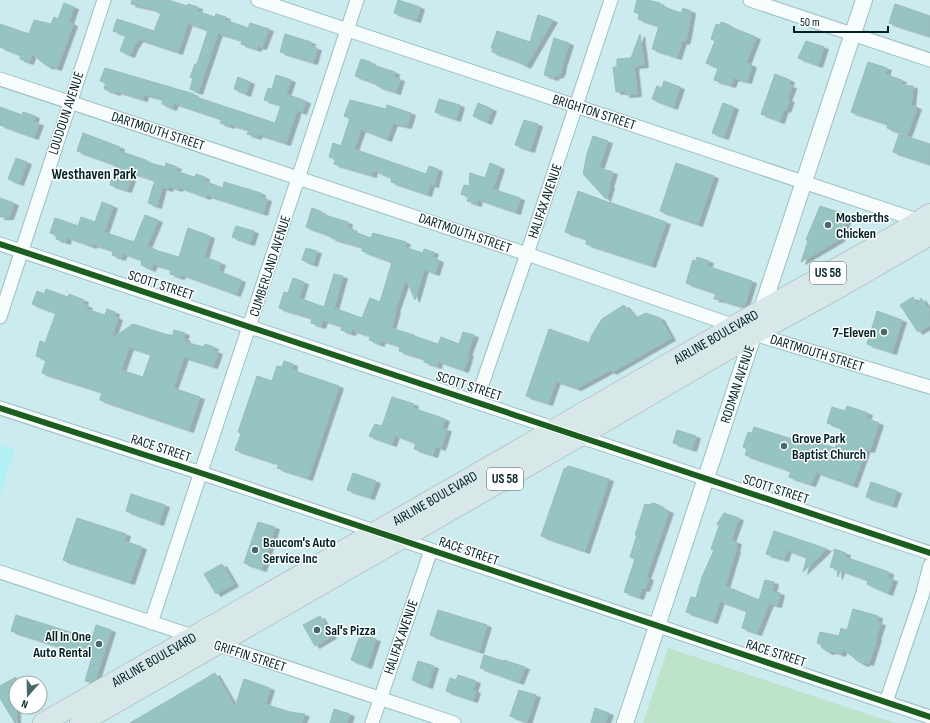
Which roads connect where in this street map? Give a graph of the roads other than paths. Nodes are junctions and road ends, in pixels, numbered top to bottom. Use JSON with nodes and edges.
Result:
{"nodes":[{"id":1,"x":104,"y":0,"type":"edge"},
{"id":2,"x":258,"y":0,"type":"edge"},
{"id":3,"x":358,"y":0,"type":"edge"},
{"id":4,"x":611,"y":0,"type":"edge"},
{"id":5,"x":750,"y":0,"type":"edge"},
{"id":6,"x":864,"y":0,"type":"edge"},
{"id":7,"x":348,"y":30,"type":"junction"},
{"id":8,"x":853,"y":34,"type":"junction"},
{"id":9,"x":930,"y":60,"type":"edge"},
{"id":10,"x":0,"y":79,"type":"edge"},
{"id":11,"x":70,"y":102,"type":"junction"},
{"id":12,"x":577,"y":106,"type":"junction"},
{"id":13,"x":299,"y":178,"type":"junction"},
{"id":14,"x":804,"y":183,"type":"junction"},
{"id":15,"x":927,"y":224,"type":"edge"},
{"id":16,"x":0,"y":244,"type":"edge"},
{"id":17,"x":22,"y":251,"type":"junction"},
{"id":18,"x":527,"y":254,"type":"junction"},
{"id":19,"x":762,"y":310,"type":"junction"},
{"id":20,"x":0,"y":317,"type":"edge"},
{"id":21,"x":735,"y":326,"type":"junction"},
{"id":22,"x":250,"y":327,"type":"junction"},
{"id":23,"x":754,"y":334,"type":"junction"},
{"id":24,"x":930,"y":387,"type":"edge"},
{"id":25,"x":476,"y":402,"type":"junction"},
{"id":26,"x":0,"y":408,"type":"edge"},
{"id":27,"x":558,"y":428,"type":"junction"},
{"id":28,"x":580,"y":436,"type":"junction"},
{"id":29,"x":201,"y":473,"type":"junction"},
{"id":30,"x":706,"y":478,"type":"junction"},
{"id":31,"x":376,"y":532,"type":"junction"},
{"id":32,"x":398,"y":540,"type":"junction"},
{"id":33,"x":431,"y":550,"type":"junction"},
{"id":34,"x":930,"y":553,"type":"edge"},
{"id":35,"x":930,"y":566,"type":"edge"},
{"id":36,"x":0,"y":572,"type":"edge"},
{"id":37,"x":151,"y":623,"type":"junction"},
{"id":38,"x":657,"y":626,"type":"junction"},
{"id":39,"x":193,"y":637,"type":"junction"},
{"id":40,"x":216,"y":644,"type":"junction"},
{"id":41,"x":380,"y":699,"type":"junction"},
{"id":42,"x":886,"y":702,"type":"junction"},
{"id":43,"x":930,"y":716,"type":"edge"},
{"id":44,"x":43,"y":723,"type":"edge"},
{"id":45,"x":80,"y":723,"type":"edge"},
{"id":46,"x":372,"y":723,"type":"edge"},
{"id":47,"x":454,"y":723,"type":"edge"},
{"id":48,"x":625,"y":723,"type":"edge"}],
"edges":[{"from":1,"to":11,"type":"street","name":"LOUDOUN AVENUE"},
{"from":2,"to":7,"type":"street","name":"BRIGHTON STREET"},
{"from":3,"to":7,"type":"street","name":"CUMBERLAND AVENUE"},
{"from":4,"to":12,"type":"street","name":"HALIFAX AVENUE"},
{"from":5,"to":8,"type":"street"},
{"from":6,"to":8,"type":"street","name":"RODMAN AVENUE"},
{"from":7,"to":12,"type":"street","name":"BRIGHTON STREET"},
{"from":7,"to":13,"type":"street","name":"CUMBERLAND AVENUE"},
{"from":8,"to":9,"type":"street"},
{"from":8,"to":14,"type":"street","name":"RODMAN AVENUE"},
{"from":10,"to":11,"type":"street","name":"DARTMOUTH STREET"},
{"from":11,"to":13,"type":"street","name":"DARTMOUTH STREET"},
{"from":11,"to":17,"type":"street","name":"LOUDOUN AVENUE"},
{"from":12,"to":14,"type":"street","name":"BRIGHTON STREET"},
{"from":12,"to":18,"type":"street","name":"HALIFAX AVENUE"},
{"from":13,"to":18,"type":"street","name":"DARTMOUTH STREET"},
{"from":13,"to":22,"type":"street","name":"CUMBERLAND AVENUE"},
{"from":14,"to":15,"type":"street","name":"BRIGHTON STREET"},
{"from":14,"to":19,"type":"street","name":"RODMAN AVENUE"},
{"from":15,"to":19,"type":"main road","name":"AIRLINE BOULEVARD","number":"US 58"},
{"from":15,"to":23,"type":"main road","name":"AIRLINE BOULEVARD","number":"US 58"},
{"from":16,"to":17,"type":"street","name":"SCOTT STREET"},
{"from":17,"to":20,"type":"street","name":"LOUDOUN AVENUE"},
{"from":17,"to":22,"type":"street","name":"SCOTT STREET"},
{"from":18,"to":21,"type":"street","name":"DARTMOUTH STREET"},
{"from":18,"to":25,"type":"street","name":"HALIFAX AVENUE"},
{"from":19,"to":21,"type":"main road","name":"AIRLINE BOULEVARD","number":"US 58"},
{"from":19,"to":23,"type":"street","name":"RODMAN AVENUE"},
{"from":21,"to":23,"type":"street","name":"DARTMOUTH STREET"},
{"from":21,"to":27,"type":"main road","name":"AIRLINE BOULEVARD","number":"US 58"},
{"from":22,"to":25,"type":"street","name":"SCOTT STREET"},
{"from":22,"to":29,"type":"street","name":"CUMBERLAND AVENUE"},
{"from":23,"to":24,"type":"street","name":"DARTMOUTH STREET"},
{"from":23,"to":28,"type":"main road","name":"AIRLINE BOULEVARD","number":"US 58"},
{"from":23,"to":30,"type":"street","name":"RODMAN AVENUE"},
{"from":25,"to":27,"type":"street","name":"SCOTT STREET"},
{"from":26,"to":29,"type":"street","name":"RACE STREET"},
{"from":27,"to":28,"type":"street","name":"SCOTT STREET"},
{"from":27,"to":31,"type":"main road","name":"AIRLINE BOULEVARD","number":"US 58"},
{"from":28,"to":30,"type":"street","name":"SCOTT STREET"},
{"from":28,"to":32,"type":"main road","name":"AIRLINE BOULEVARD","number":"US 58"},
{"from":29,"to":31,"type":"street","name":"RACE STREET"},
{"from":29,"to":37,"type":"street","name":"CUMBERLAND AVENUE"},
{"from":30,"to":34,"type":"street","name":"SCOTT STREET"},
{"from":30,"to":38,"type":"street","name":"RODMAN AVENUE"},
{"from":31,"to":32,"type":"street","name":"RACE STREET"},
{"from":31,"to":39,"type":"main road","name":"AIRLINE BOULEVARD","number":"US 58"},
{"from":32,"to":33,"type":"street","name":"RACE STREET"},
{"from":32,"to":40,"type":"main road","name":"AIRLINE BOULEVARD","number":"US 58"},
{"from":33,"to":38,"type":"street","name":"RACE STREET"},
{"from":33,"to":41,"type":"street","name":"HALIFAX AVENUE"},
{"from":35,"to":42,"type":"street"},
{"from":36,"to":37,"type":"street","name":"GRIFFIN STREET"},
{"from":37,"to":39,"type":"street","name":"GRIFFIN STREET"},
{"from":38,"to":42,"type":"street","name":"RACE STREET"},
{"from":38,"to":48,"type":"street","name":"RODMAN AVENUE"},
{"from":39,"to":40,"type":"street","name":"GRIFFIN STREET"},
{"from":39,"to":44,"type":"main road","name":"AIRLINE BOULEVARD","number":"US 58"},
{"from":40,"to":41,"type":"street","name":"GRIFFIN STREET"},
{"from":40,"to":45,"type":"main road","name":"AIRLINE BOULEVARD","number":"US 58"},
{"from":41,"to":46,"type":"street","name":"HALIFAX AVENUE"},
{"from":41,"to":47,"type":"street","name":"GRIFFIN STREET"},
{"from":42,"to":43,"type":"street","name":"RACE STREET"}]}
